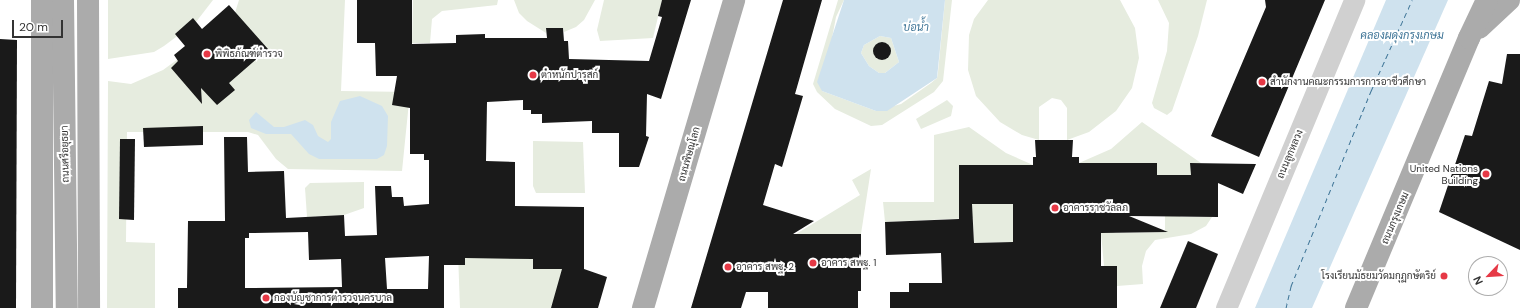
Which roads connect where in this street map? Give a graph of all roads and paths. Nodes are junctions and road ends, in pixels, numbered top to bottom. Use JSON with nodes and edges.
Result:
{"nodes":[{"id":1,"x":42,"y":0,"type":"edge"},
{"id":2,"x":63,"y":0,"type":"edge"},
{"id":3,"x":88,"y":0,"type":"edge"},
{"id":4,"x":734,"y":0,"type":"edge"},
{"id":5,"x":1354,"y":0,"type":"edge"},
{"id":6,"x":1508,"y":0,"type":"edge"},
{"id":7,"x":1520,"y":6,"type":"edge"},
{"id":8,"x":1489,"y":8,"type":"edge"},
{"id":9,"x":42,"y":30,"type":"junction"},
{"id":10,"x":64,"y":30,"type":"junction"},
{"id":11,"x":64,"y":67,"type":"junction"},
{"id":12,"x":89,"y":67,"type":"junction"},
{"id":13,"x":42,"y":265,"type":"junction"},
{"id":14,"x":66,"y":265,"type":"junction"},
{"id":15,"x":42,"y":308,"type":"edge"},
{"id":16,"x":67,"y":308,"type":"edge"},
{"id":17,"x":89,"y":308,"type":"edge"},
{"id":18,"x":643,"y":308,"type":"edge"},
{"id":19,"x":1226,"y":308,"type":"edge"},
{"id":20,"x":1356,"y":308,"type":"edge"}],
"edges":[{"from":1,"to":9,"type":"main road"},
{"from":2,"to":10,"type":"main road","name":"ถนนศรีอยุธยา"},
{"from":3,"to":12,"type":"main road"},
{"from":4,"to":18,"type":"main road","name":"ถนนพิษณุโลก"},
{"from":5,"to":19,"type":"street","name":"ถนนลูกหลวง"},
{"from":6,"to":8,"type":"main road","name":"ถนนกรุงเกษม"},
{"from":7,"to":8,"type":"main road"},
{"from":8,"to":20,"type":"main road","name":"ถนนกรุงเกษม"},
{"from":9,"to":10,"type":"main road"},
{"from":9,"to":13,"type":"main road"},
{"from":10,"to":11,"type":"main road","name":"ถนนศรีอยุธยา"},
{"from":11,"to":12,"type":"main road"},
{"from":11,"to":14,"type":"main road","name":"ถนนศรีอยุธยา"},
{"from":12,"to":17,"type":"main road"},
{"from":13,"to":14,"type":"main road"},
{"from":13,"to":15,"type":"main road"},
{"from":14,"to":16,"type":"main road","name":"ถนนศรีอยุธยา"}]}
